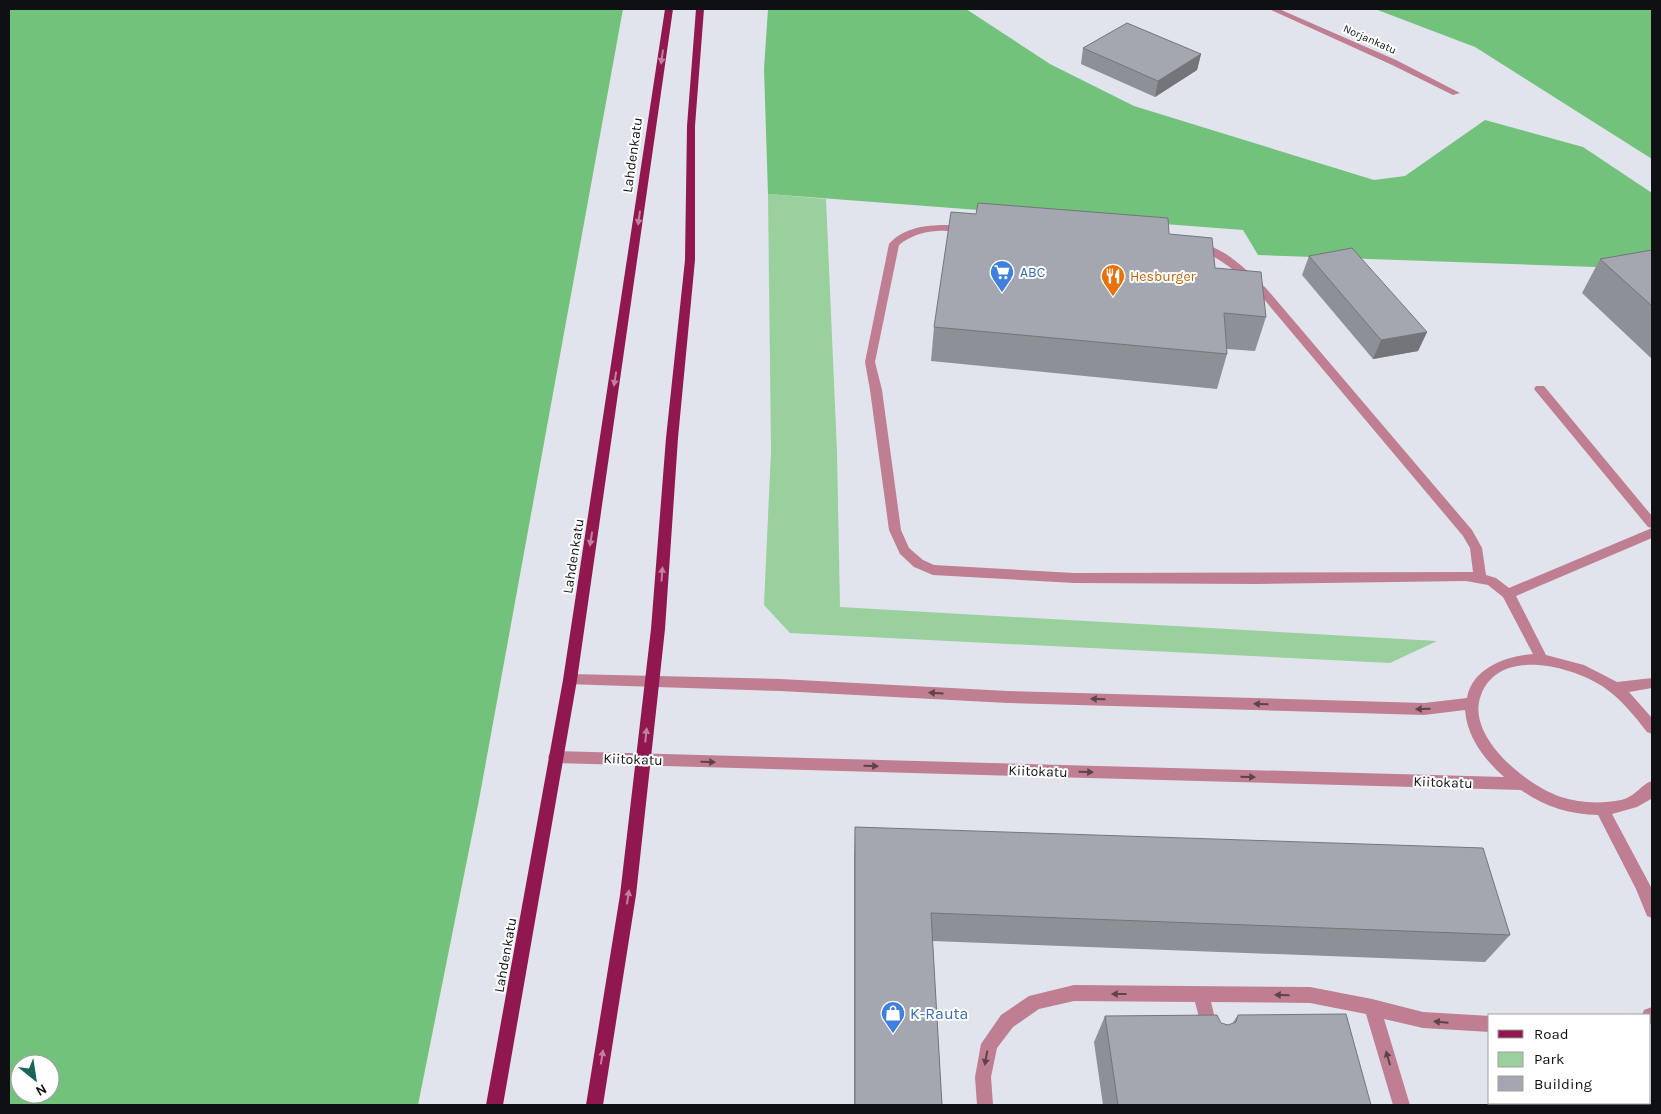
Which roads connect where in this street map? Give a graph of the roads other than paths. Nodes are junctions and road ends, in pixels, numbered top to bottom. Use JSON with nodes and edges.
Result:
{"nodes":[{"id":1,"x":669,"y":9,"type":"edge"},
{"id":2,"x":700,"y":9,"type":"edge"},
{"id":3,"x":1273,"y":9,"type":"edge"},
{"id":4,"x":1456,"y":93,"type":"dead end"},
{"id":5,"x":972,"y":229,"type":"edge"},
{"id":6,"x":1183,"y":245,"type":"edge"},
{"id":7,"x":1540,"y":389,"type":"dead end"},
{"id":8,"x":1652,"y":524,"type":"edge"},
{"id":9,"x":1652,"y":533,"type":"edge"},
{"id":10,"x":1480,"y":579,"type":"junction"},
{"id":11,"x":1508,"y":594,"type":"junction"},
{"id":12,"x":1542,"y":659,"type":"junction"},
{"id":13,"x":570,"y":680,"type":"junction"},
{"id":14,"x":1652,"y":682,"type":"edge"},
{"id":15,"x":652,"y":683,"type":"junction"},
{"id":16,"x":1616,"y":688,"type":"junction"},
{"id":17,"x":1472,"y":704,"type":"junction"},
{"id":18,"x":1652,"y":728,"type":"edge"},
{"id":19,"x":554,"y":757,"type":"junction"},
{"id":20,"x":644,"y":760,"type":"junction"},
{"id":21,"x":1521,"y":784,"type":"junction"},
{"id":22,"x":1652,"y":787,"type":"edge"},
{"id":23,"x":1602,"y":809,"type":"junction"},
{"id":24,"x":1652,"y":911,"type":"edge"},
{"id":25,"x":1201,"y":994,"type":"junction"},
{"id":26,"x":1372,"y":1007,"type":"junction"},
{"id":27,"x":1488,"y":1024,"type":"edge"},
{"id":28,"x":1212,"y":1041,"type":"edge"},
{"id":29,"x":494,"y":1105,"type":"edge"},
{"id":30,"x":594,"y":1105,"type":"edge"},
{"id":31,"x":985,"y":1105,"type":"edge"},
{"id":32,"x":1401,"y":1105,"type":"edge"}],
"edges":[{"from":1,"to":13,"type":"main road","name":"Lahdenkatu","one_way":true},
{"from":15,"to":2,"type":"main road","one_way":true},
{"from":3,"to":4,"type":"street","name":"Norjankatu"},
{"from":5,"to":10,"type":"street"},
{"from":6,"to":10,"type":"street"},
{"from":7,"to":8,"type":"street"},
{"from":9,"to":11,"type":"street"},
{"from":10,"to":11,"type":"street"},
{"from":11,"to":12,"type":"street"},
{"from":12,"to":16,"type":"street"},
{"from":12,"to":17,"type":"street"},
{"from":13,"to":15,"type":"street"},
{"from":13,"to":19,"type":"main road","name":"Lahdenkatu"},
{"from":14,"to":16,"type":"street"},
{"from":17,"to":15,"type":"street","one_way":true},
{"from":20,"to":15,"type":"main road","one_way":true},
{"from":16,"to":18,"type":"street"},
{"from":17,"to":21,"type":"street"},
{"from":19,"to":20,"type":"street","name":"Kiitokatu"},
{"from":19,"to":29,"type":"main road","name":"Lahdenkatu"},
{"from":20,"to":21,"type":"street","name":"Kiitokatu","one_way":true},
{"from":30,"to":20,"type":"main road","one_way":true},
{"from":21,"to":23,"type":"street"},
{"from":22,"to":23,"type":"street"},
{"from":23,"to":24,"type":"street"},
{"from":26,"to":25,"type":"street","one_way":true},
{"from":25,"to":28,"type":"street"},
{"from":25,"to":31,"type":"street","one_way":true},
{"from":27,"to":26,"type":"street","one_way":true},
{"from":32,"to":26,"type":"street","one_way":true}]}
